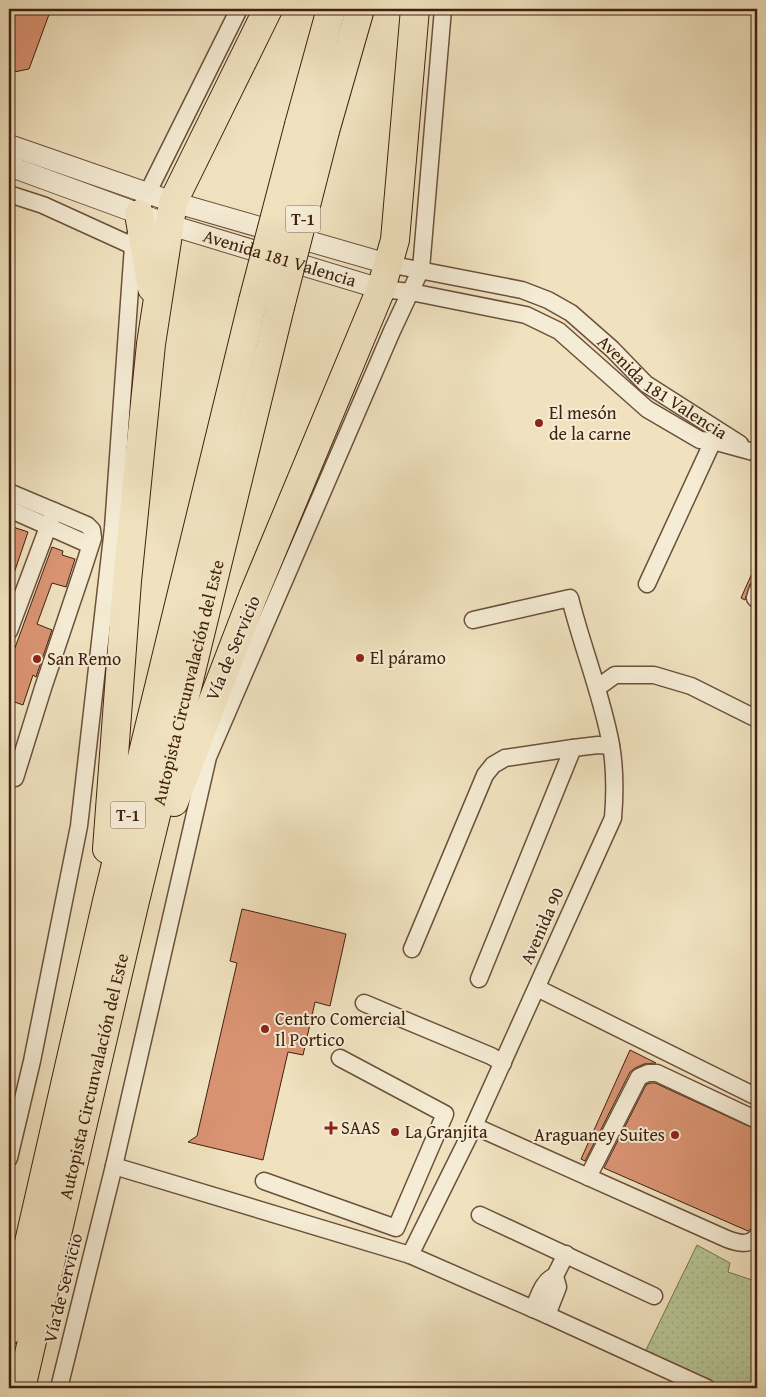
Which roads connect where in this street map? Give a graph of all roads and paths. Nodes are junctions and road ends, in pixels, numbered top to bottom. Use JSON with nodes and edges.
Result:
{"nodes":[{"id":1,"x":239,"y":9,"type":"edge"},
{"id":2,"x":268,"y":9,"type":"edge"},
{"id":3,"x":330,"y":9,"type":"edge"},
{"id":4,"x":360,"y":9,"type":"edge"},
{"id":5,"x":415,"y":9,"type":"edge"},
{"id":6,"x":443,"y":9,"type":"edge"},
{"id":7,"x":312,"y":128,"type":"junction"},
{"id":8,"x":9,"y":145,"type":"edge"},
{"id":9,"x":9,"y":166,"type":"edge"},
{"id":10,"x":9,"y":194,"type":"edge"},
{"id":11,"x":144,"y":203,"type":"junction"},
{"id":12,"x":171,"y":214,"type":"junction"},
{"id":13,"x":133,"y":246,"type":"junction"},
{"id":14,"x":421,"y":269,"type":"junction"},
{"id":15,"x":385,"y":277,"type":"junction"},
{"id":16,"x":411,"y":292,"type":"junction"},
{"id":17,"x":548,"y":300,"type":"junction"},
{"id":18,"x":156,"y":314,"type":"junction"},
{"id":19,"x":539,"y":320,"type":"junction"},
{"id":20,"x":713,"y":441,"type":"junction"},
{"id":21,"x":754,"y":452,"type":"edge"},
{"id":22,"x":9,"y":492,"type":"edge"},
{"id":23,"x":9,"y":509,"type":"edge"},
{"id":24,"x":54,"y":511,"type":"junction"},
{"id":25,"x":47,"y":526,"type":"junction"},
{"id":26,"x":90,"y":545,"type":"junction"},
{"id":27,"x":647,"y":584,"type":"dead end"},
{"id":28,"x":757,"y":591,"type":"edge"},
{"id":29,"x":757,"y":600,"type":"edge"},
{"id":30,"x":473,"y":620,"type":"dead end"},
{"id":31,"x":9,"y":631,"type":"edge"},
{"id":32,"x":597,"y":688,"type":"junction"},
{"id":33,"x":753,"y":717,"type":"dead end"},
{"id":34,"x":612,"y":746,"type":"junction"},
{"id":35,"x":573,"y":748,"type":"junction"},
{"id":36,"x":9,"y":776,"type":"edge"},
{"id":37,"x":107,"y":900,"type":"junction"},
{"id":38,"x":134,"y":905,"type":"junction"},
{"id":39,"x":412,"y":949,"type":"dead end"},
{"id":40,"x":479,"y":979,"type":"dead end"},
{"id":41,"x":537,"y":988,"type":"junction"},
{"id":42,"x":364,"y":1003,"type":"dead end"},
{"id":43,"x":340,"y":1058,"type":"dead end"},
{"id":44,"x":503,"y":1063,"type":"junction"},
{"id":45,"x":757,"y":1097,"type":"edge"},
{"id":46,"x":757,"y":1120,"type":"edge"},
{"id":47,"x":474,"y":1126,"type":"junction"},
{"id":48,"x":9,"y":1158,"type":"edge"},
{"id":49,"x":114,"y":1166,"type":"junction"},
{"id":50,"x":588,"y":1177,"type":"junction"},
{"id":51,"x":264,"y":1181,"type":"dead end"},
{"id":52,"x":480,"y":1215,"type":"dead end"},
{"id":53,"x":384,"y":1224,"type":"junction"},
{"id":54,"x":757,"y":1236,"type":"edge"},
{"id":55,"x":377,"y":1245,"type":"junction"},
{"id":56,"x":566,"y":1254,"type":"junction"},
{"id":57,"x":410,"y":1255,"type":"junction"},
{"id":58,"x":654,"y":1296,"type":"dead end"},
{"id":59,"x":540,"y":1312,"type":"junction"},
{"id":60,"x":9,"y":1330,"type":"edge"},
{"id":61,"x":21,"y":1388,"type":"edge"},
{"id":62,"x":59,"y":1388,"type":"edge"},
{"id":63,"x":707,"y":1388,"type":"edge"}],
"edges":[{"from":1,"to":11,"type":"street"},
{"from":2,"to":12,"type":"highway"},
{"from":3,"to":7,"type":"highway","name":"Autopista Circunvalación del Este","number":"T-1"},
{"from":4,"to":7,"type":"highway","name":"Autopista Circunvalación del Este","number":"T-1"},
{"from":5,"to":15,"type":"highway"},
{"from":6,"to":14,"type":"street","name":"Vía de Servicio"},
{"from":7,"to":37,"type":"highway","name":"Autopista Circunvalación del Este","number":"T-1","bridge":true},
{"from":7,"to":38,"type":"highway","name":"Autopista Circunvalación del Este","number":"T-1","bridge":true},
{"from":8,"to":11,"type":"street","name":"Avenida 181 Valencia"},
{"from":9,"to":11,"type":"street","name":"Avenida 181 Valencia"},
{"from":10,"to":13,"type":"street"},
{"from":11,"to":12,"type":"street","name":"Avenida 181 Valencia"},
{"from":11,"to":13,"type":"street"},
{"from":11,"to":18,"type":"highway"},
{"from":12,"to":15,"type":"street","name":"Avenida 181 Valencia"},
{"from":12,"to":18,"type":"highway"},
{"from":13,"to":48,"type":"street"},
{"from":14,"to":15,"type":"street","name":"Avenida 181 Valencia"},
{"from":14,"to":16,"type":"street","name":"Vía de Servicio"},
{"from":14,"to":17,"type":"street","name":"Avenida 181 Valencia"},
{"from":15,"to":16,"type":"street","name":"Avenida 181 Valencia"},
{"from":15,"to":38,"type":"highway"},
{"from":16,"to":19,"type":"street","name":"Avenida 181 Valencia"},
{"from":16,"to":49,"type":"street","name":"Vía de Servicio"},
{"from":17,"to":19,"type":"street"},
{"from":17,"to":21,"type":"street","name":"Avenida 181 Valencia"},
{"from":18,"to":37,"type":"highway"},
{"from":19,"to":20,"type":"street","name":"Avenida 181 Valencia"},
{"from":20,"to":21,"type":"street","name":"Avenida 181 Valencia"},
{"from":20,"to":27,"type":"street"},
{"from":22,"to":24,"type":"street"},
{"from":23,"to":25,"type":"street"},
{"from":24,"to":25,"type":"street"},
{"from":24,"to":26,"type":"street"},
{"from":25,"to":26,"type":"street"},
{"from":25,"to":31,"type":"street"},
{"from":26,"to":36,"type":"street"},
{"from":28,"to":29,"type":"street"},
{"from":30,"to":32,"type":"street","name":"Avenida 90"},
{"from":32,"to":33,"type":"street"},
{"from":32,"to":34,"type":"street","name":"Avenida 90"},
{"from":34,"to":35,"type":"street"},
{"from":34,"to":41,"type":"street","name":"Avenida 90"},
{"from":35,"to":39,"type":"street"},
{"from":35,"to":40,"type":"street"},
{"from":37,"to":60,"type":"highway","name":"Autopista Circunvalación del Este","number":"T-1"},
{"from":38,"to":61,"type":"highway","name":"Autopista Circunvalación del Este","number":"T-1"},
{"from":41,"to":44,"type":"street","name":"Avenida 90"},
{"from":41,"to":45,"type":"street"},
{"from":42,"to":44,"type":"street"},
{"from":43,"to":53,"type":"street"},
{"from":44,"to":47,"type":"street","name":"Avenida 90"},
{"from":46,"to":50,"type":"street"},
{"from":47,"to":50,"type":"street"},
{"from":47,"to":57,"type":"street","name":"Avenida 90"},
{"from":49,"to":55,"type":"street"},
{"from":49,"to":62,"type":"street","name":"Vía de Servicio"},
{"from":50,"to":54,"type":"street"},
{"from":51,"to":53,"type":"street"},
{"from":52,"to":56,"type":"street"},
{"from":53,"to":55,"type":"street"},
{"from":55,"to":57,"type":"street"},
{"from":56,"to":58,"type":"street"},
{"from":56,"to":59,"type":"street"},
{"from":57,"to":59,"type":"street"},
{"from":59,"to":63,"type":"street"}]}
